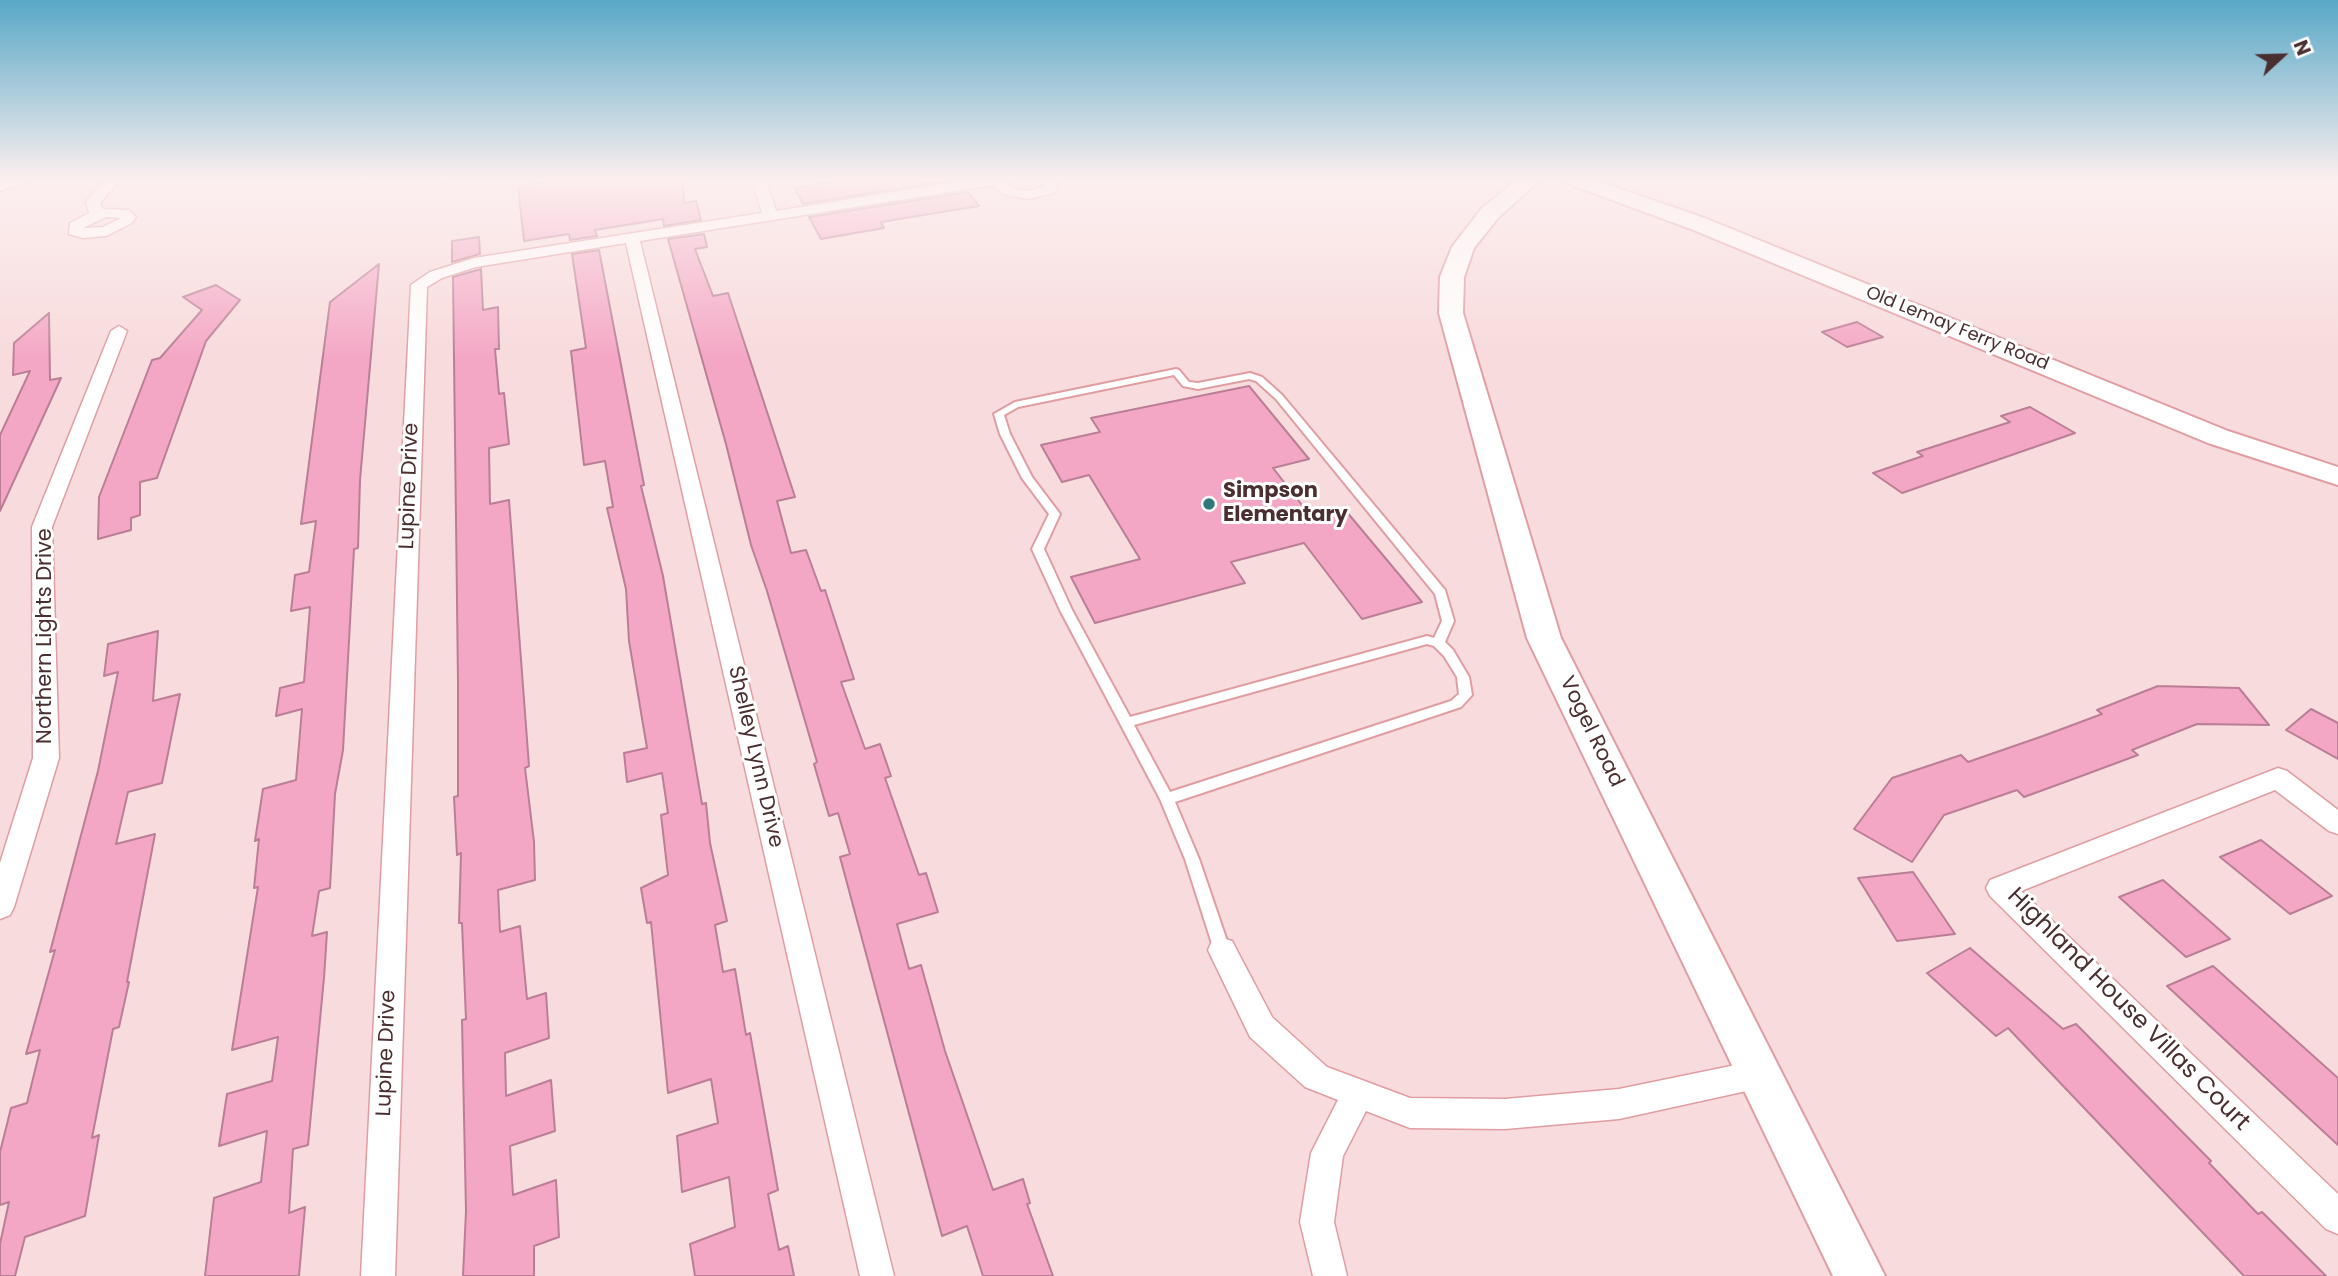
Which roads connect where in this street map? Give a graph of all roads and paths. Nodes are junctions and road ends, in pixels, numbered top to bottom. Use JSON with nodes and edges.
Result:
{"nodes":[{"id":1,"x":622,"y":240,"type":"edge"},
{"id":2,"x":632,"y":240,"type":"edge"},
{"id":3,"x":1469,"y":240,"type":"edge"},
{"id":4,"x":1737,"y":240,"type":"edge"},
{"id":5,"x":119,"y":331,"type":"dead end"},
{"id":6,"x":2338,"y":476,"type":"edge"},
{"id":7,"x":1438,"y":643,"type":"junction"},
{"id":8,"x":1126,"y":723,"type":"junction"},
{"id":9,"x":1167,"y":799,"type":"junction"},
{"id":10,"x":2338,"y":824,"type":"edge"},
{"id":11,"x":0,"y":907,"type":"edge"},
{"id":12,"x":1222,"y":950,"type":"joint"},
{"id":13,"x":1760,"y":1074,"type":"junction"},
{"id":14,"x":1359,"y":1094,"type":"junction"},
{"id":15,"x":2338,"y":1217,"type":"edge"},
{"id":16,"x":377,"y":1276,"type":"edge"},
{"id":17,"x":877,"y":1276,"type":"edge"},
{"id":18,"x":1330,"y":1276,"type":"edge"},
{"id":19,"x":1860,"y":1276,"type":"edge"}],
"edges":[{"from":1,"to":16,"type":"street","name":"Lupine Drive"},
{"from":2,"to":17,"type":"street","name":"Shelley Lynn Drive"},
{"from":3,"to":13,"type":"main road","name":"Vogel Road"},
{"from":4,"to":6,"type":"main road","name":"Old Lemay Ferry Road"},
{"from":5,"to":11,"type":"street","name":"Northern Lights Drive"},
{"from":7,"to":8,"type":"lane"},
{"from":7,"to":8,"type":"lane"},
{"from":7,"to":9,"type":"lane"},
{"from":8,"to":9,"type":"lane"},
{"from":9,"to":12,"type":"lane"},
{"from":10,"to":15,"type":"street","name":"Highland House Villas Court"},
{"from":12,"to":14,"type":"street"},
{"from":13,"to":14,"type":"street"},
{"from":13,"to":19,"type":"main road","name":"Vogel Road"},
{"from":14,"to":18,"type":"street"}]}
